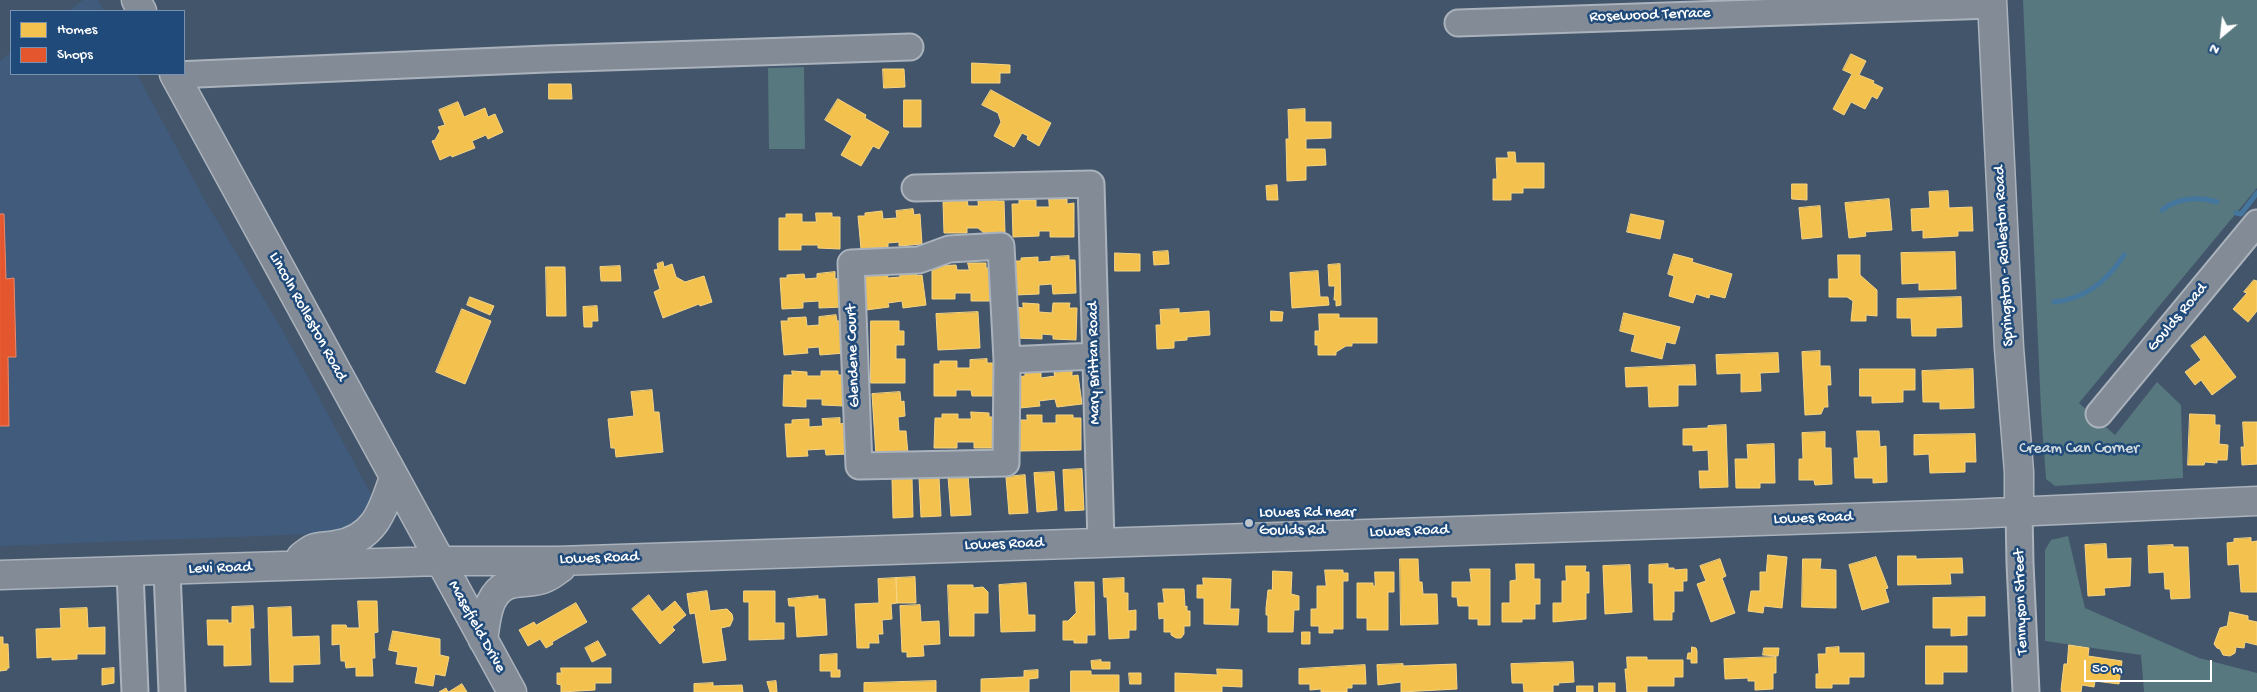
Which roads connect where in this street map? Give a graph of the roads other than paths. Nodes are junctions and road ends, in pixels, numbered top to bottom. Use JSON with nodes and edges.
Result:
{"nodes":[{"id":1,"x":1992,"y":2,"type":"edge"},
{"id":2,"x":1616,"y":9,"type":"edge"},
{"id":3,"x":1488,"y":11,"type":"edge"},
{"id":4,"x":1458,"y":23,"type":"dead end"},
{"id":5,"x":910,"y":47,"type":"dead end"},
{"id":6,"x":175,"y":75,"type":"edge"},
{"id":7,"x":185,"y":75,"type":"edge"},
{"id":8,"x":915,"y":188,"type":"dead end"},
{"id":9,"x":2257,"y":223,"type":"edge"},
{"id":10,"x":1095,"y":356,"type":"junction"},
{"id":11,"x":1007,"y":360,"type":"junction"},
{"id":12,"x":2099,"y":414,"type":"dead end"},
{"id":13,"x":394,"y":477,"type":"junction"},
{"id":14,"x":2257,"y":502,"type":"edge"},
{"id":15,"x":2019,"y":512,"type":"junction"},
{"id":16,"x":1101,"y":542,"type":"junction"},
{"id":17,"x":573,"y":560,"type":"junction"},
{"id":18,"x":440,"y":562,"type":"junction"},
{"id":19,"x":290,"y":566,"type":"junction"},
{"id":20,"x":167,"y":571,"type":"junction"},
{"id":21,"x":130,"y":572,"type":"junction"},
{"id":22,"x":0,"y":575,"type":"edge"},
{"id":23,"x":483,"y":640,"type":"junction"},
{"id":24,"x":135,"y":692,"type":"edge"},
{"id":25,"x":172,"y":692,"type":"edge"},
{"id":26,"x":512,"y":692,"type":"edge"},
{"id":27,"x":2026,"y":692,"type":"edge"}],
"edges":[{"from":1,"to":2,"type":"street","name":"Rosewood Terrace"},
{"from":1,"to":15,"type":"main road","name":"Springston - Rolleston Road"},
{"from":2,"to":3,"type":"street","name":"Rosewood Terrace"},
{"from":3,"to":4,"type":"street","name":"Rosewood Terrace"},
{"from":5,"to":7,"type":"street"},
{"from":6,"to":13,"type":"main road","name":"Lincoln Rolleston Road"},
{"from":8,"to":10,"type":"street","name":"Mary Brittan Road"},
{"from":9,"to":12,"type":"street","name":"Goulds Road"},
{"from":10,"to":11,"type":"street"},
{"from":10,"to":16,"type":"street","name":"Mary Brittan Road"},
{"from":11,"to":11,"type":"street","name":"Glendene Court"},
{"from":13,"to":18,"type":"main road","name":"Lincoln Rolleston Road"},
{"from":13,"to":19,"type":"main road"},
{"from":14,"to":15,"type":"main road","name":"Lowes Road"},
{"from":15,"to":16,"type":"main road","name":"Lowes Road"},
{"from":15,"to":27,"type":"street","name":"Tennyson Street"},
{"from":16,"to":17,"type":"main road","name":"Lowes Road"},
{"from":17,"to":18,"type":"main road","name":"Lowes Road"},
{"from":17,"to":23,"type":"main road"},
{"from":18,"to":19,"type":"main road","name":"Levi Road"},
{"from":18,"to":23,"type":"main road","name":"Masefield Drive"},
{"from":19,"to":20,"type":"main road","name":"Levi Road"},
{"from":20,"to":21,"type":"main road","name":"Levi Road"},
{"from":20,"to":25,"type":"street"},
{"from":21,"to":22,"type":"main road","name":"Levi Road"},
{"from":21,"to":24,"type":"street"},
{"from":23,"to":26,"type":"main road","name":"Masefield Drive"}]}
